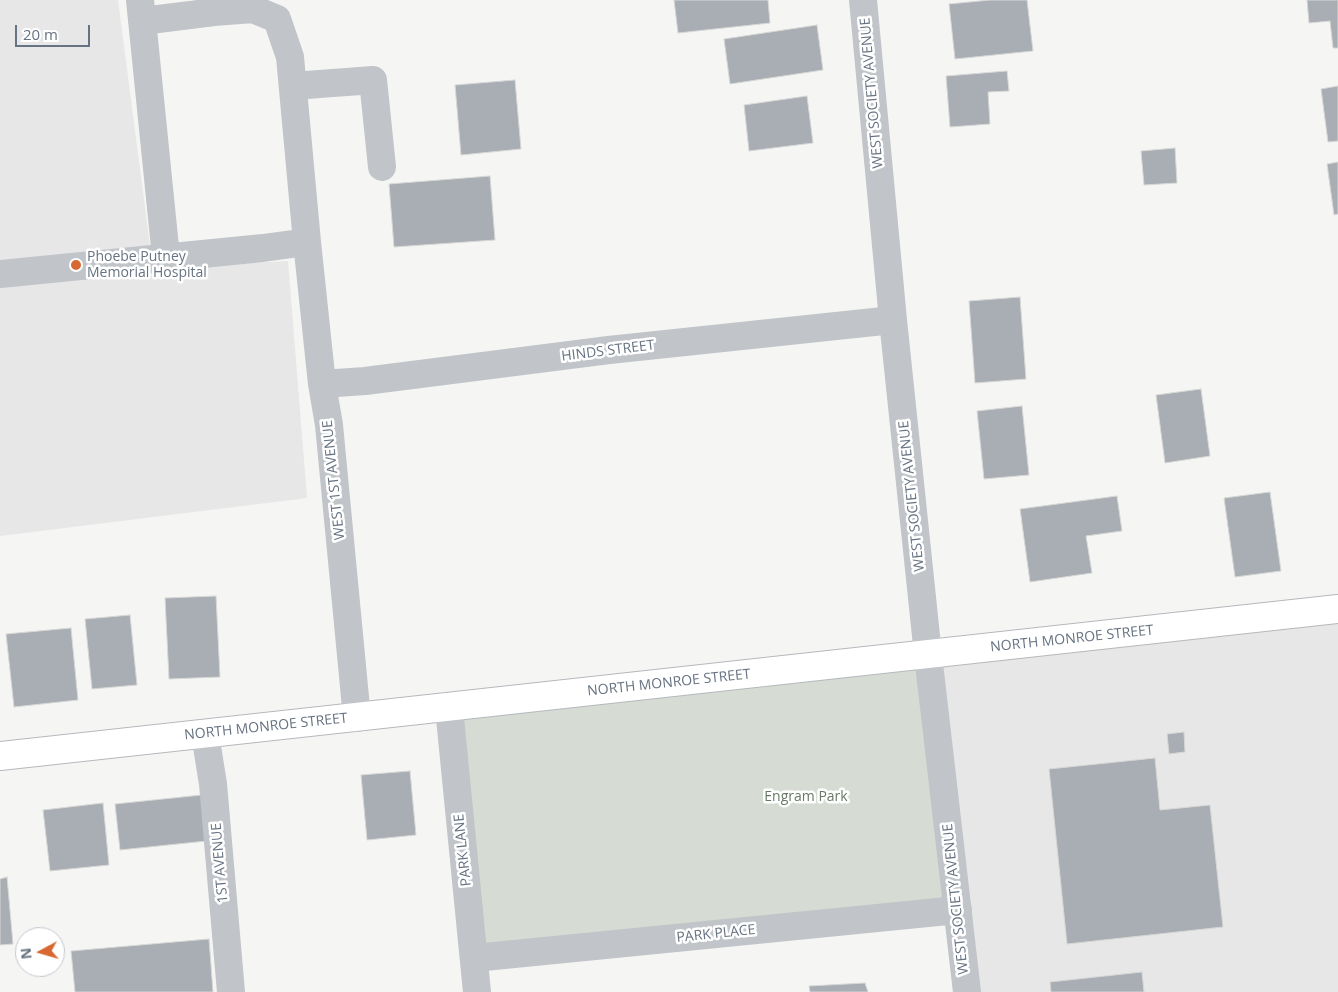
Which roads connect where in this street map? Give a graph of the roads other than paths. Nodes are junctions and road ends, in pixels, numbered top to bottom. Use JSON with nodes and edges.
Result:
{"nodes":[{"id":1,"x":863,"y":0,"type":"edge"},
{"id":2,"x":141,"y":10,"type":"edge"},
{"id":3,"x":293,"y":86,"type":"junction"},
{"id":4,"x":382,"y":167,"type":"dead end"},
{"id":5,"x":307,"y":242,"type":"junction"},
{"id":6,"x":166,"y":257,"type":"junction"},
{"id":7,"x":0,"y":274,"type":"edge"},
{"id":8,"x":893,"y":320,"type":"junction"},
{"id":9,"x":322,"y":384,"type":"junction"},
{"id":10,"x":1338,"y":609,"type":"edge"},
{"id":11,"x":928,"y":655,"type":"junction"},
{"id":12,"x":449,"y":708,"type":"junction"},
{"id":13,"x":357,"y":718,"type":"junction"},
{"id":14,"x":206,"y":734,"type":"junction"},
{"id":15,"x":0,"y":756,"type":"edge"},
{"id":16,"x":958,"y":910,"type":"junction"},
{"id":17,"x":474,"y":958,"type":"junction"},
{"id":18,"x":230,"y":992,"type":"edge"},
{"id":19,"x":477,"y":992,"type":"edge"},
{"id":20,"x":967,"y":992,"type":"edge"}],
"edges":[{"from":1,"to":8,"type":"street","name":"WEST SOCIETY AVENUE"},
{"from":2,"to":3,"type":"street","name":"WEST 1ST AVENUE"},
{"from":2,"to":6,"type":"street"},
{"from":3,"to":4,"type":"street"},
{"from":3,"to":5,"type":"street","name":"WEST 1ST AVENUE"},
{"from":5,"to":6,"type":"street"},
{"from":5,"to":9,"type":"street","name":"WEST 1ST AVENUE"},
{"from":6,"to":7,"type":"street"},
{"from":8,"to":9,"type":"street","name":"HINDS STREET"},
{"from":8,"to":11,"type":"street","name":"WEST SOCIETY AVENUE"},
{"from":9,"to":13,"type":"street","name":"WEST 1ST AVENUE"},
{"from":10,"to":11,"type":"main road","name":"NORTH MONROE STREET"},
{"from":11,"to":12,"type":"main road","name":"NORTH MONROE STREET"},
{"from":11,"to":16,"type":"street","name":"WEST SOCIETY AVENUE"},
{"from":12,"to":13,"type":"main road","name":"NORTH MONROE STREET"},
{"from":12,"to":17,"type":"street","name":"PARK LANE"},
{"from":13,"to":14,"type":"main road","name":"NORTH MONROE STREET"},
{"from":14,"to":15,"type":"main road","name":"NORTH MONROE STREET"},
{"from":14,"to":18,"type":"street","name":"1ST AVENUE"},
{"from":16,"to":17,"type":"street","name":"PARK PLACE"},
{"from":16,"to":20,"type":"street","name":"WEST SOCIETY AVENUE"},
{"from":17,"to":19,"type":"street","name":"PARK LANE"}]}
